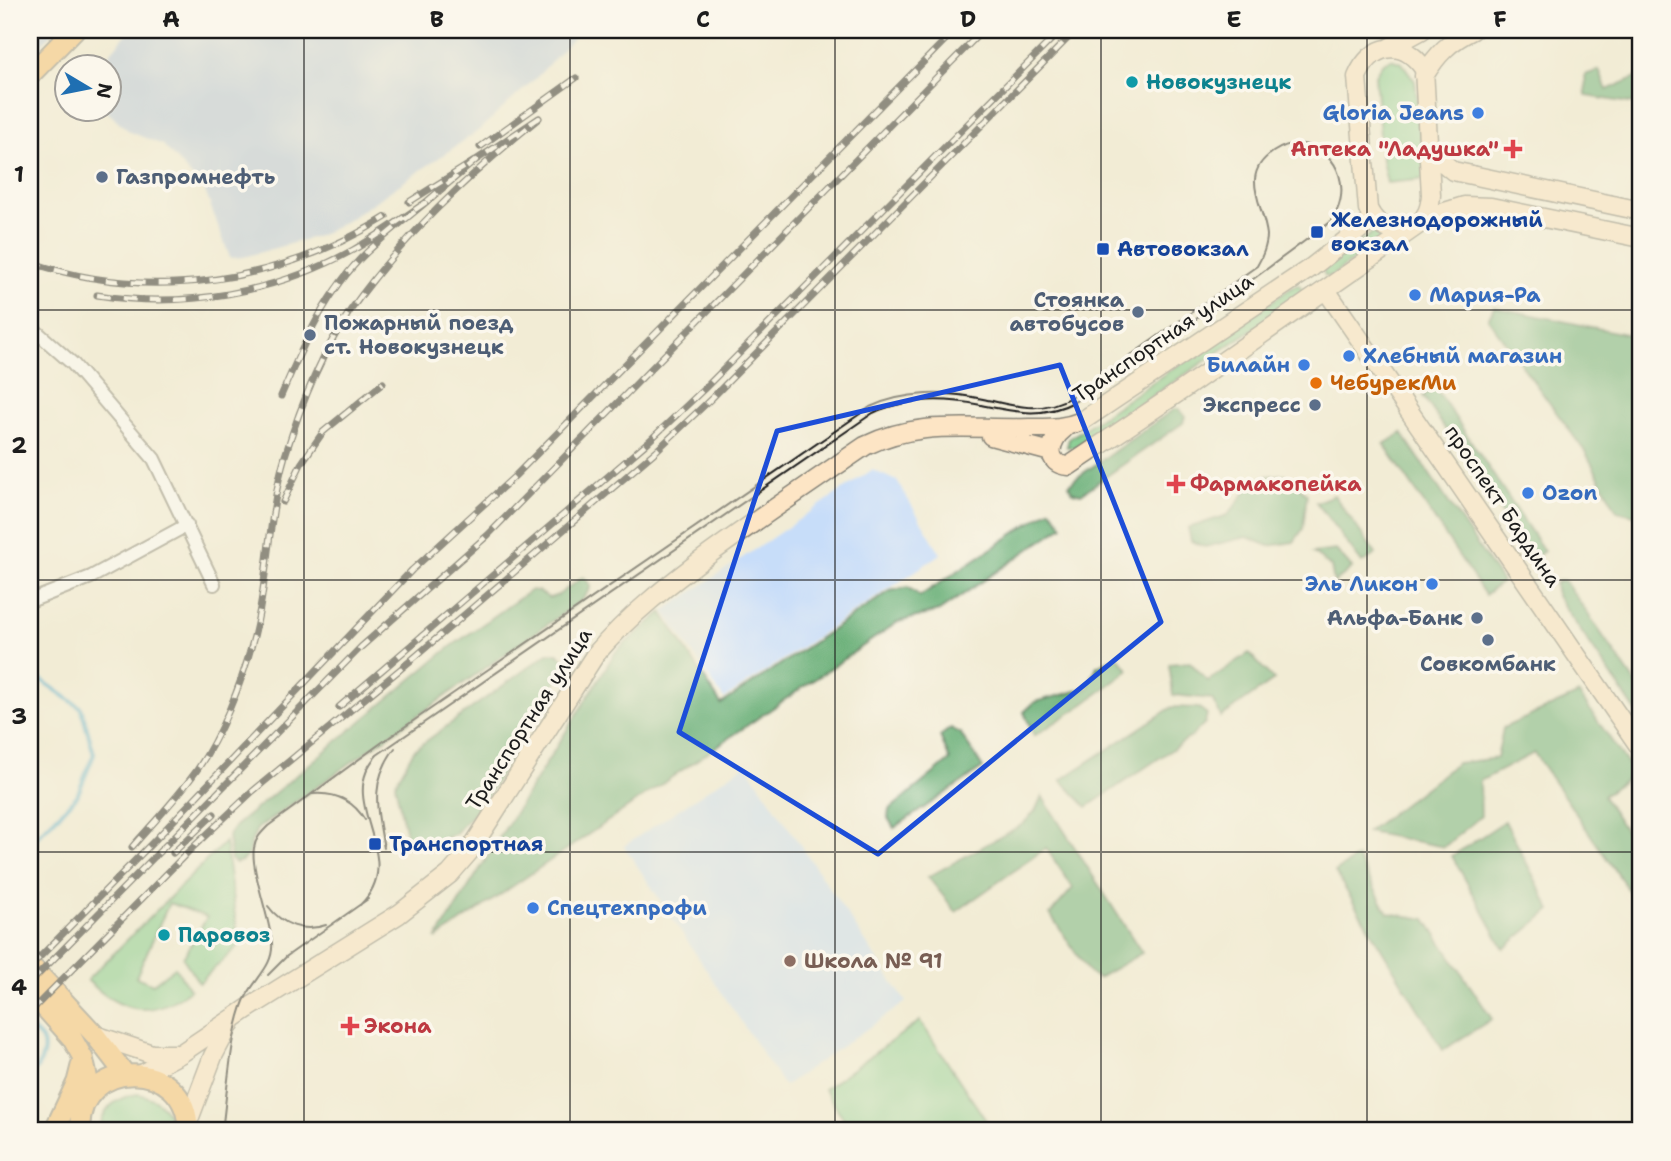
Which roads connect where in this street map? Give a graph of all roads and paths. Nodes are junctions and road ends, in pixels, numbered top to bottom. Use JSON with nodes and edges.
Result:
{"nodes":[{"id":1,"x":74,"y":30,"type":"edge"},
{"id":2,"x":1422,"y":30,"type":"edge"},
{"id":3,"x":1473,"y":30,"type":"edge"},
{"id":4,"x":1389,"y":48,"type":"junction"},
{"id":5,"x":30,"y":75,"type":"edge"},
{"id":6,"x":1424,"y":76,"type":"junction"},
{"id":7,"x":1430,"y":146,"type":"junction"},
{"id":8,"x":1641,"y":211,"type":"edge"},
{"id":9,"x":1373,"y":219,"type":"junction"},
{"id":10,"x":1422,"y":221,"type":"junction"},
{"id":11,"x":1641,"y":238,"type":"edge"},
{"id":12,"x":1312,"y":267,"type":"junction"},
{"id":13,"x":1326,"y":290,"type":"junction"},
{"id":14,"x":30,"y":326,"type":"edge"},
{"id":15,"x":950,"y":427,"type":"junction"},
{"id":16,"x":1064,"y":429,"type":"junction"},
{"id":17,"x":1057,"y":458,"type":"junction"},
{"id":18,"x":187,"y":526,"type":"junction"},
{"id":19,"x":214,"y":584,"type":"dead end"},
{"id":20,"x":30,"y":601,"type":"edge"},
{"id":21,"x":1641,"y":749,"type":"edge"},
{"id":22,"x":30,"y":965,"type":"edge"},
{"id":23,"x":30,"y":991,"type":"edge"},
{"id":24,"x":232,"y":1020,"type":"junction"},
{"id":25,"x":96,"y":1035,"type":"junction"},
{"id":26,"x":180,"y":1055,"type":"junction"},
{"id":27,"x":82,"y":1058,"type":"junction"},
{"id":28,"x":133,"y":1074,"type":"junction"},
{"id":29,"x":91,"y":1094,"type":"junction"},
{"id":30,"x":188,"y":1126,"type":"edge"},
{"id":31,"x":78,"y":1129,"type":"edge"},
{"id":32,"x":54,"y":1131,"type":"edge"}],
"edges":[{"from":1,"to":5,"type":"main road"},
{"from":2,"to":4,"type":"main road"},
{"from":3,"to":6,"type":"main road"},
{"from":4,"to":6,"type":"main road"},
{"from":4,"to":9,"type":"main road"},
{"from":6,"to":7,"type":"main road"},
{"from":7,"to":8,"type":"main road"},
{"from":7,"to":10,"type":"main road"},
{"from":9,"to":10,"type":"main road"},
{"from":9,"to":12,"type":"main road","name":"Транспортная улица"},
{"from":10,"to":11,"type":"main road"},
{"from":10,"to":13,"type":"main road"},
{"from":12,"to":13,"type":"main road","name":"проспект Бардина"},
{"from":12,"to":16,"type":"main road","name":"Транспортная улица"},
{"from":13,"to":17,"type":"main road"},
{"from":13,"to":21,"type":"main road","name":"проспект Бардина"},
{"from":14,"to":18,"type":"street"},
{"from":15,"to":16,"type":"main road","name":"Транспортная улица"},
{"from":15,"to":17,"type":"main road","name":"Транспортная улица"},
{"from":15,"to":24,"type":"main road","name":"Транспортная улица"},
{"from":16,"to":17,"type":"main road"},
{"from":18,"to":19,"type":"street"},
{"from":18,"to":20,"type":"street"},
{"from":22,"to":25,"type":"main road"},
{"from":23,"to":27,"type":"main road"},
{"from":24,"to":26,"type":"main road","name":"Транспортная улица"},
{"from":24,"to":30,"type":"main road"},
{"from":25,"to":26,"type":"main road"},
{"from":25,"to":28,"type":"main road"},
{"from":26,"to":28,"type":"main road","name":"Транспортная улица"},
{"from":27,"to":29,"type":"main road"},
{"from":27,"to":32,"type":"main road"},
{"from":28,"to":29,"type":"main road"},
{"from":28,"to":30,"type":"main road"},
{"from":29,"to":31,"type":"main road"}]}
